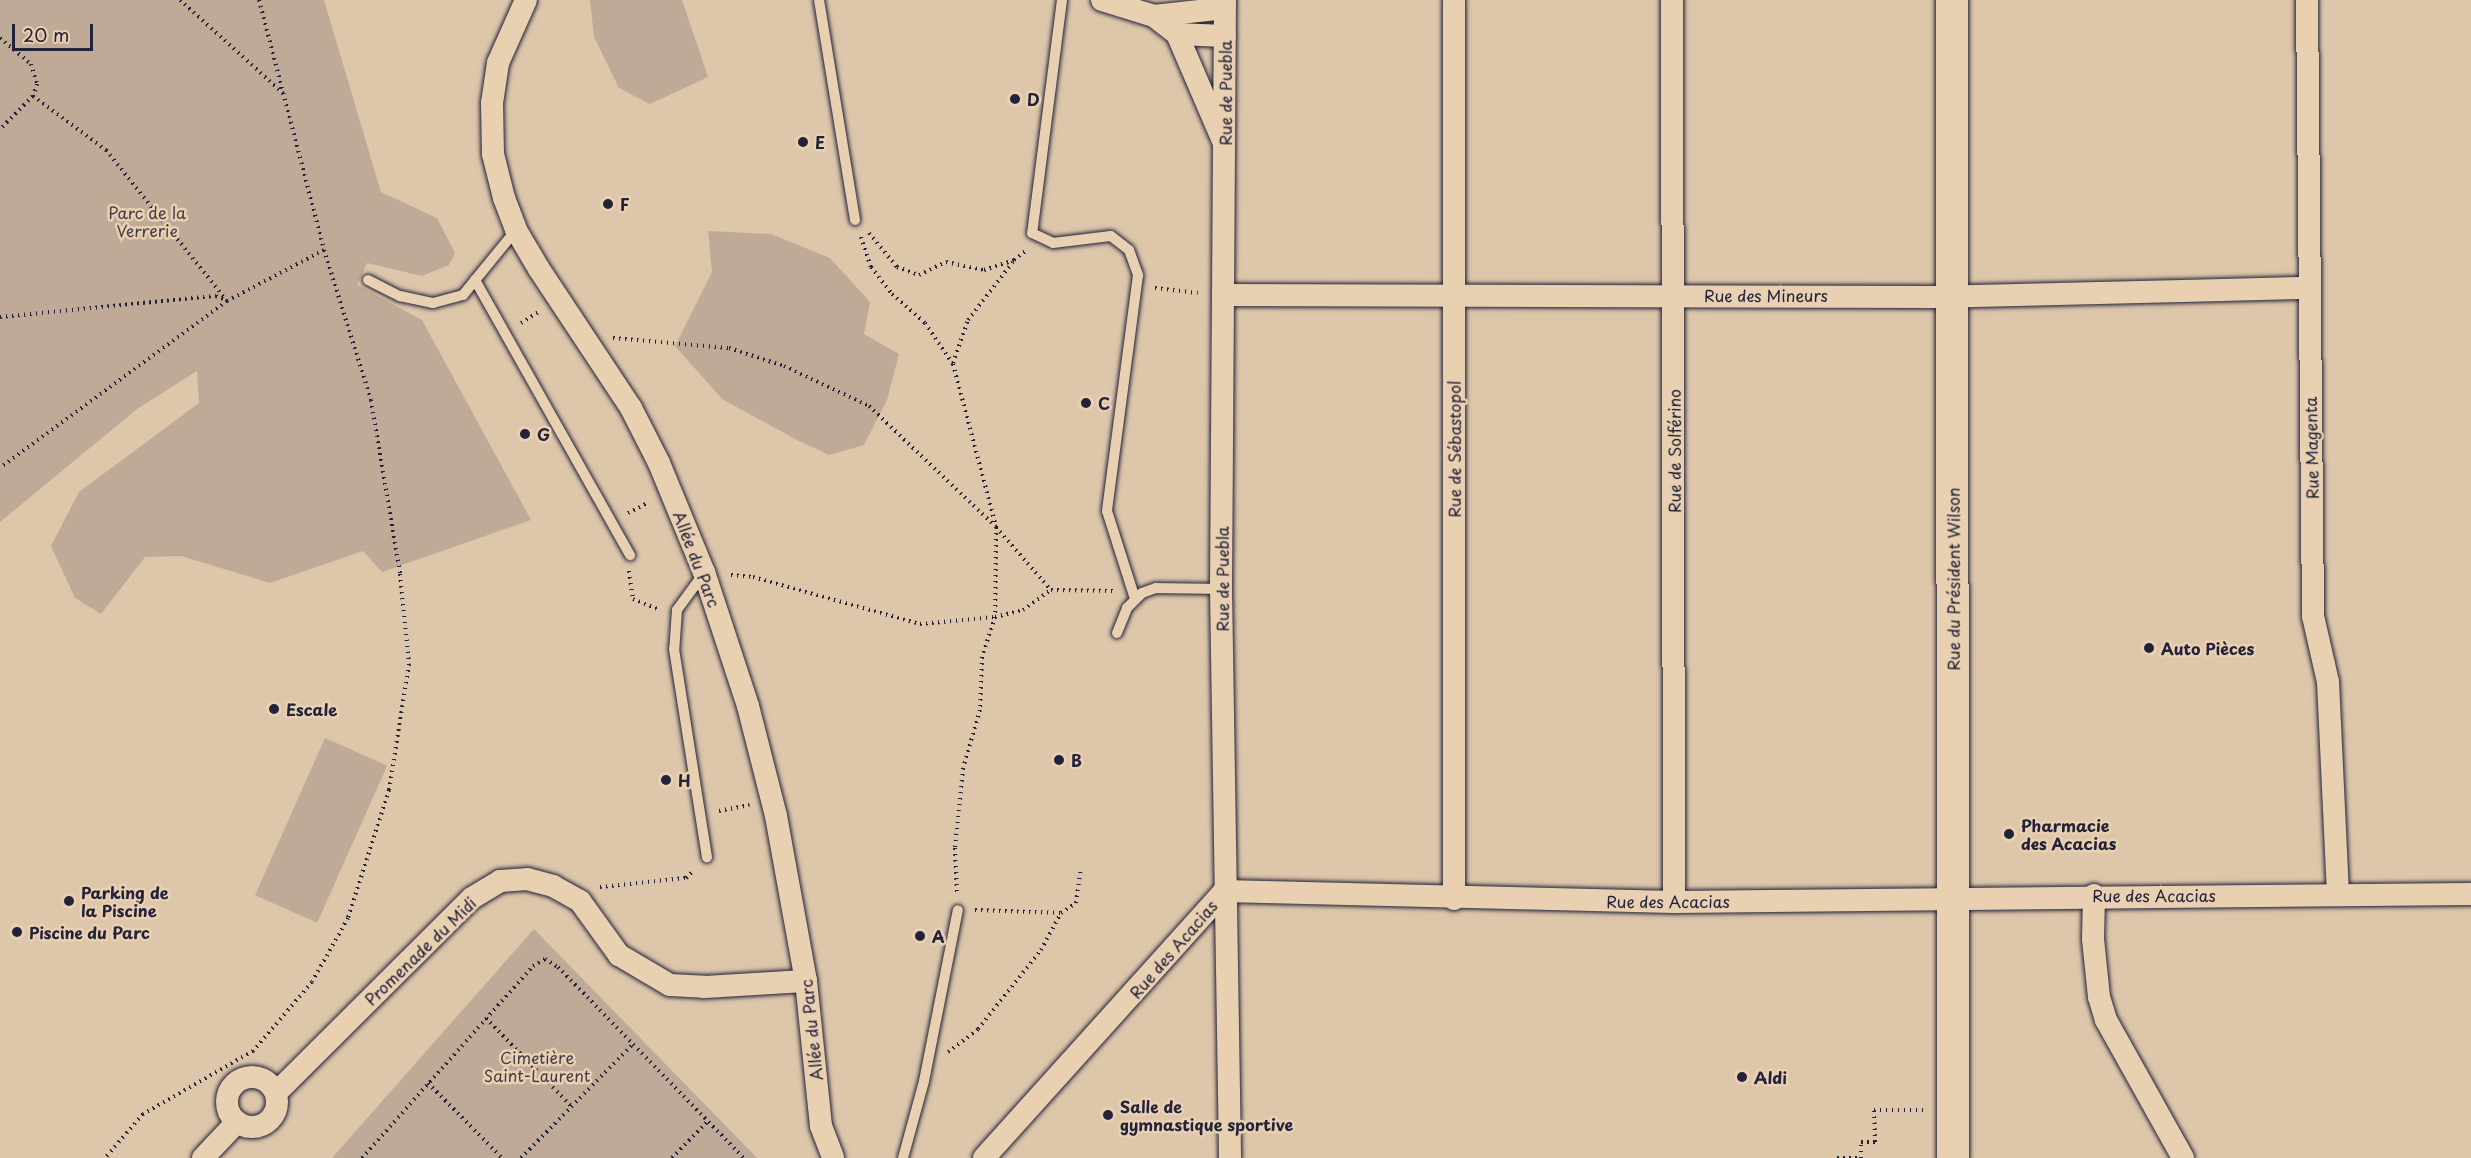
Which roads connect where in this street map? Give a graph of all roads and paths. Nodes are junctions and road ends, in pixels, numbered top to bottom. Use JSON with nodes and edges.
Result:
{"nodes":[{"id":1,"x":180,"y":0,"type":"edge"},
{"id":2,"x":260,"y":0,"type":"edge"},
{"id":3,"x":526,"y":0,"type":"edge"},
{"id":4,"x":819,"y":0,"type":"edge"},
{"id":5,"x":1062,"y":0,"type":"edge"},
{"id":6,"x":1102,"y":0,"type":"edge"},
{"id":7,"x":1454,"y":0,"type":"edge"},
{"id":8,"x":1672,"y":0,"type":"edge"},
{"id":9,"x":1952,"y":0,"type":"edge"},
{"id":10,"x":2307,"y":0,"type":"edge"},
{"id":11,"x":1225,"y":4,"type":"edge"},
{"id":12,"x":1154,"y":8,"type":"edge"},
{"id":13,"x":1177,"y":34,"type":"junction"},
{"id":14,"x":1225,"y":36,"type":"junction"},
{"id":15,"x":0,"y":38,"type":"edge"},
{"id":16,"x":284,"y":93,"type":"junction"},
{"id":17,"x":33,"y":96,"type":"junction"},
{"id":18,"x":0,"y":129,"type":"edge"},
{"id":19,"x":1226,"y":145,"type":"junction"},
{"id":20,"x":855,"y":220,"type":"junction"},
{"id":21,"x":516,"y":230,"type":"junction"},
{"id":22,"x":1042,"y":238,"type":"junction"},
{"id":23,"x":324,"y":250,"type":"junction"},
{"id":24,"x":1014,"y":260,"type":"junction"},
{"id":25,"x":368,"y":280,"type":"dead end"},
{"id":26,"x":475,"y":280,"type":"junction"},
{"id":27,"x":1137,"y":287,"type":"junction"},
{"id":28,"x":2309,"y":288,"type":"junction"},
{"id":29,"x":1674,"y":294,"type":"junction"},
{"id":30,"x":1223,"y":295,"type":"junction"},
{"id":31,"x":1454,"y":296,"type":"junction"},
{"id":32,"x":1953,"y":296,"type":"junction"},
{"id":33,"x":560,"y":298,"type":"junction"},
{"id":34,"x":227,"y":301,"type":"junction"},
{"id":35,"x":0,"y":317,"type":"edge"},
{"id":36,"x":505,"y":334,"type":"junction"},
{"id":37,"x":587,"y":336,"type":"junction"},
{"id":38,"x":953,"y":364,"type":"junction"},
{"id":39,"x":0,"y":468,"type":"edge"},
{"id":40,"x":671,"y":492,"type":"junction"},
{"id":41,"x":611,"y":521,"type":"junction"},
{"id":42,"x":996,"y":527,"type":"junction"},
{"id":43,"x":630,"y":555,"type":"joint"},
{"id":44,"x":704,"y":572,"type":"junction"},
{"id":45,"x":1221,"y":589,"type":"junction"},
{"id":46,"x":1051,"y":590,"type":"junction"},
{"id":47,"x":1134,"y":595,"type":"junction"},
{"id":48,"x":677,"y":610,"type":"junction"},
{"id":49,"x":995,"y":617,"type":"junction"},
{"id":50,"x":1117,"y":633,"type":"dead end"},
{"id":51,"x":772,"y":801,"type":"junction"},
{"id":52,"x":700,"y":814,"type":"junction"},
{"id":53,"x":707,"y":856,"type":"joint"},
{"id":54,"x":1081,"y":868,"type":"dead end"},
{"id":55,"x":1224,"y":891,"type":"junction"},
{"id":56,"x":2471,"y":894,"type":"edge"},
{"id":57,"x":2094,"y":895,"type":"junction"},
{"id":58,"x":2338,"y":895,"type":"junction"},
{"id":59,"x":1952,"y":897,"type":"junction"},
{"id":60,"x":1454,"y":899,"type":"junction"},
{"id":61,"x":580,"y":901,"type":"junction"},
{"id":62,"x":1674,"y":902,"type":"junction"},
{"id":63,"x":958,"y":910,"type":"junction"},
{"id":64,"x":1061,"y":913,"type":"junction"},
{"id":65,"x":806,"y":981,"type":"junction"},
{"id":66,"x":486,"y":1018,"type":"junction"},
{"id":67,"x":633,"y":1044,"type":"junction"},
{"id":68,"x":926,"y":1069,"type":"junction"},
{"id":69,"x":428,"y":1083,"type":"junction"},
{"id":70,"x":276,"y":1093,"type":"junction"},
{"id":71,"x":572,"y":1107,"type":"junction"},
{"id":72,"x":1953,"y":1111,"type":"junction"},
{"id":73,"x":708,"y":1121,"type":"junction"},
{"id":74,"x":237,"y":1122,"type":"junction"},
{"id":75,"x":105,"y":1158,"type":"edge"},
{"id":76,"x":203,"y":1158,"type":"edge"},
{"id":77,"x":362,"y":1158,"type":"edge"},
{"id":78,"x":502,"y":1158,"type":"edge"},
{"id":79,"x":521,"y":1158,"type":"edge"},
{"id":80,"x":672,"y":1158,"type":"edge"},
{"id":81,"x":744,"y":1158,"type":"edge"},
{"id":82,"x":833,"y":1158,"type":"edge"},
{"id":83,"x":903,"y":1158,"type":"edge"},
{"id":84,"x":984,"y":1158,"type":"edge"},
{"id":85,"x":1230,"y":1158,"type":"edge"},
{"id":86,"x":1837,"y":1158,"type":"edge"},
{"id":87,"x":1953,"y":1158,"type":"edge"},
{"id":88,"x":2183,"y":1158,"type":"edge"}],
"edges":[{"from":1,"to":16,"type":"path"},
{"from":2,"to":16,"type":"path"},
{"from":3,"to":21,"type":"street","name":"Allée du Parc"},
{"from":4,"to":20,"type":"lane"},
{"from":5,"to":22,"type":"lane"},
{"from":6,"to":12,"type":"street"},
{"from":7,"to":31,"type":"street","name":"Rue de Sébastopol"},
{"from":8,"to":29,"type":"street","name":"Rue de Solférino"},
{"from":9,"to":32,"type":"main road","name":"Rue du Président Wilson"},
{"from":10,"to":28,"type":"street","name":"Rue Magenta"},
{"from":11,"to":12,"type":"street"},
{"from":11,"to":14,"type":"street","name":"Rue de Puebla"},
{"from":12,"to":13,"type":"street"},
{"from":13,"to":14,"type":"street"},
{"from":13,"to":19,"type":"street"},
{"from":14,"to":19,"type":"street","name":"Rue de Puebla"},
{"from":15,"to":17,"type":"path"},
{"from":16,"to":23,"type":"path"},
{"from":17,"to":18,"type":"path"},
{"from":17,"to":34,"type":"path"},
{"from":19,"to":30,"type":"street","name":"Rue de Puebla"},
{"from":20,"to":24,"type":"path"},
{"from":20,"to":38,"type":"path"},
{"from":21,"to":26,"type":"lane"},
{"from":21,"to":33,"type":"street","name":"Allée du Parc"},
{"from":22,"to":24,"type":"path"},
{"from":22,"to":27,"type":"lane"},
{"from":23,"to":34,"type":"path"},
{"from":23,"to":75,"type":"path"},
{"from":24,"to":38,"type":"path"},
{"from":25,"to":26,"type":"lane"},
{"from":26,"to":36,"type":"lane"},
{"from":27,"to":30,"type":"path"},
{"from":27,"to":47,"type":"lane"},
{"from":28,"to":32,"type":"street","name":"Rue des Mineurs"},
{"from":28,"to":58,"type":"street","name":"Rue Magenta"},
{"from":29,"to":31,"type":"street","name":"Rue des Mineurs"},
{"from":29,"to":32,"type":"street","name":"Rue des Mineurs"},
{"from":29,"to":62,"type":"street","name":"Rue de Solférino"},
{"from":30,"to":31,"type":"street","name":"Rue des Mineurs"},
{"from":30,"to":45,"type":"street","name":"Rue de Puebla"},
{"from":31,"to":60,"type":"street","name":"Rue de Sébastopol"},
{"from":32,"to":59,"type":"main road","name":"Rue du Président Wilson"},
{"from":33,"to":36,"type":"path"},
{"from":33,"to":37,"type":"street","name":"Allée du Parc"},
{"from":34,"to":35,"type":"path"},
{"from":34,"to":39,"type":"path"},
{"from":36,"to":41,"type":"lane"},
{"from":37,"to":40,"type":"street","name":"Allée du Parc"},
{"from":37,"to":42,"type":"path"},
{"from":38,"to":42,"type":"path"},
{"from":40,"to":41,"type":"path"},
{"from":40,"to":44,"type":"street","name":"Allée du Parc"},
{"from":41,"to":43,"type":"lane"},
{"from":42,"to":46,"type":"path"},
{"from":42,"to":49,"type":"path"},
{"from":43,"to":48,"type":"path"},
{"from":44,"to":48,"type":"lane"},
{"from":44,"to":49,"type":"path"},
{"from":44,"to":51,"type":"street","name":"Allée du Parc"},
{"from":45,"to":47,"type":"lane"},
{"from":45,"to":55,"type":"street","name":"Rue de Puebla"},
{"from":46,"to":47,"type":"path"},
{"from":46,"to":49,"type":"path"},
{"from":47,"to":50,"type":"lane"},
{"from":48,"to":52,"type":"lane"},
{"from":49,"to":63,"type":"path"},
{"from":51,"to":52,"type":"path"},
{"from":51,"to":65,"type":"street","name":"Allée du Parc"},
{"from":52,"to":53,"type":"lane"},
{"from":53,"to":61,"type":"path"},
{"from":54,"to":64,"type":"path"},
{"from":55,"to":60,"type":"street","name":"Rue des Acacias"},
{"from":55,"to":84,"type":"street","name":"Rue des Acacias"},
{"from":55,"to":85,"type":"street","name":"Rue de Puebla"},
{"from":56,"to":58,"type":"street","name":"Rue des Acacias"},
{"from":57,"to":58,"type":"street","name":"Rue des Acacias"},
{"from":57,"to":59,"type":"street","name":"Rue des Acacias"},
{"from":57,"to":88,"type":"street"},
{"from":59,"to":62,"type":"street","name":"Rue des Acacias"},
{"from":59,"to":72,"type":"main road","name":"Rue du Président Wilson"},
{"from":60,"to":62,"type":"street","name":"Rue des Acacias"},
{"from":61,"to":65,"type":"street","name":"Promenade du Midi"},
{"from":61,"to":70,"type":"street","name":"Promenade du Midi"},
{"from":63,"to":64,"type":"path"},
{"from":63,"to":68,"type":"lane"},
{"from":64,"to":68,"type":"path"},
{"from":65,"to":82,"type":"street","name":"Allée du Parc"},
{"from":66,"to":67,"type":"path"},
{"from":66,"to":69,"type":"path"},
{"from":66,"to":71,"type":"path"},
{"from":67,"to":71,"type":"path"},
{"from":67,"to":73,"type":"path"},
{"from":68,"to":83,"type":"lane"},
{"from":69,"to":77,"type":"path"},
{"from":69,"to":78,"type":"path"},
{"from":70,"to":74,"type":"street"},
{"from":70,"to":74,"type":"street"},
{"from":71,"to":79,"type":"path"},
{"from":72,"to":86,"type":"path"},
{"from":72,"to":87,"type":"main road","name":"Rue du Président Wilson"},
{"from":73,"to":80,"type":"path"},
{"from":73,"to":81,"type":"path"},
{"from":74,"to":76,"type":"street"}]}
